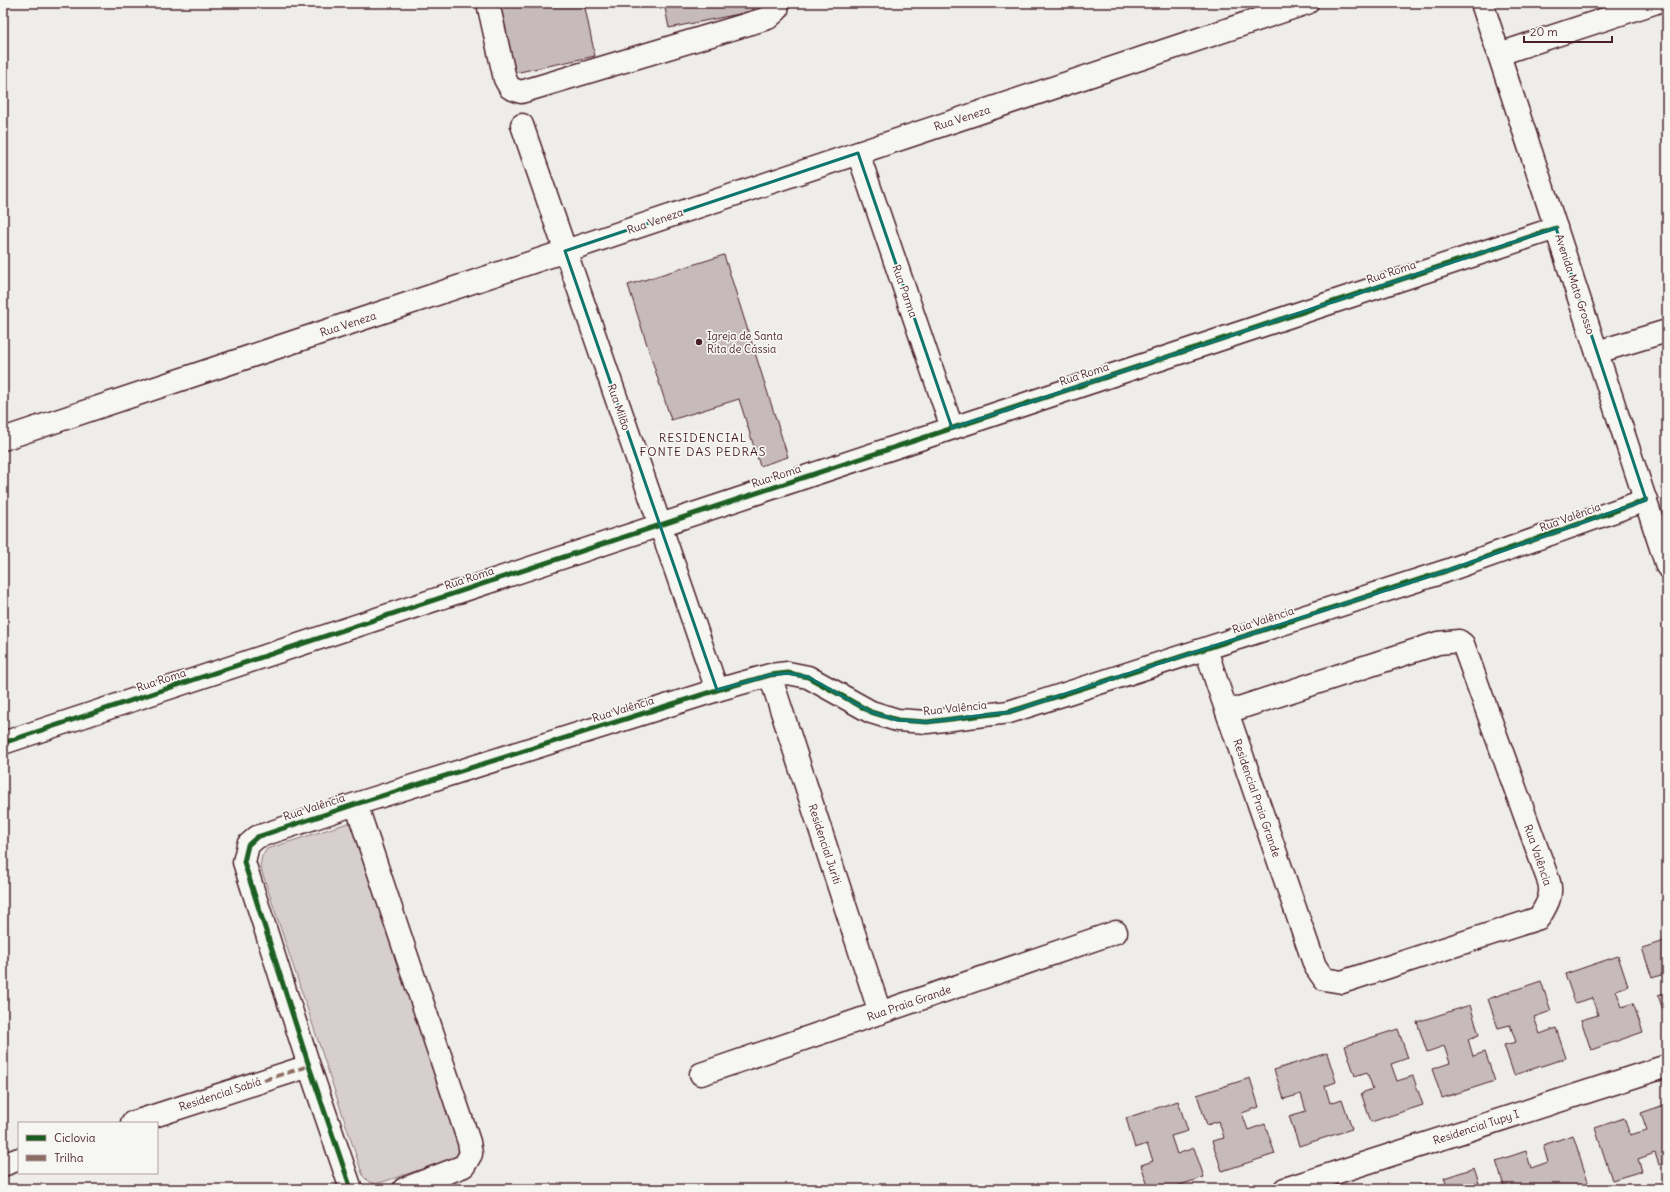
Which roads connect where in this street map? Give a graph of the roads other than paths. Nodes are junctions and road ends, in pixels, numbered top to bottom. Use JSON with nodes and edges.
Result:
{"nodes":[{"id":1,"x":488,"y":3,"type":"edge"},
{"id":2,"x":778,"y":3,"type":"edge"},
{"id":3,"x":1307,"y":3,"type":"edge"},
{"id":4,"x":1482,"y":3,"type":"edge"},
{"id":5,"x":1654,"y":3,"type":"edge"},
{"id":6,"x":1499,"y":54,"type":"junction"},
{"id":7,"x":522,"y":125,"type":"dead end"},
{"id":8,"x":858,"y":153,"type":"junction"},
{"id":9,"x":1556,"y":228,"type":"junction"},
{"id":10,"x":565,"y":251,"type":"junction"},
{"id":11,"x":1667,"y":331,"type":"edge"},
{"id":12,"x":1597,"y":352,"type":"junction"},
{"id":13,"x":952,"y":428,"type":"junction"},
{"id":14,"x":3,"y":439,"type":"edge"},
{"id":15,"x":1646,"y":500,"type":"junction"},
{"id":16,"x":660,"y":525,"type":"junction"},
{"id":17,"x":1667,"y":566,"type":"edge"},
{"id":18,"x":1206,"y":649,"type":"junction"},
{"id":19,"x":770,"y":675,"type":"junction"},
{"id":20,"x":717,"y":690,"type":"junction"},
{"id":21,"x":1227,"y":712,"type":"junction"},
{"id":22,"x":3,"y":743,"type":"edge"},
{"id":23,"x":356,"y":804,"type":"junction"},
{"id":24,"x":1116,"y":932,"type":"dead end"},
{"id":25,"x":1308,"y":947,"type":"joint"},
{"id":26,"x":880,"y":1013,"type":"junction"},
{"id":27,"x":309,"y":1066,"type":"junction"},
{"id":28,"x":1667,"y":1066,"type":"edge"},
{"id":29,"x":701,"y":1074,"type":"dead end"},
{"id":30,"x":135,"y":1122,"type":"edge"},
{"id":31,"x":18,"y":1159,"type":"edge"},
{"id":32,"x":3,"y":1164,"type":"edge"},
{"id":33,"x":352,"y":1189,"type":"edge"},
{"id":34,"x":404,"y":1189,"type":"edge"},
{"id":35,"x":1285,"y":1189,"type":"edge"}],
"edges":[{"from":1,"to":2,"type":"street"},
{"from":3,"to":8,"type":"street","name":"Rua Veneza"},
{"from":4,"to":6,"type":"street","name":"Avenida Mato Grosso"},
{"from":5,"to":6,"type":"street"},
{"from":6,"to":9,"type":"street","name":"Avenida Mato Grosso"},
{"from":7,"to":10,"type":"street","name":"Rua Milão"},
{"from":8,"to":10,"type":"street","name":"Rua Veneza"},
{"from":8,"to":13,"type":"street","name":"Rua Parma"},
{"from":9,"to":12,"type":"street","name":"Avenida Mato Grosso"},
{"from":9,"to":13,"type":"street","name":"Rua Roma"},
{"from":10,"to":14,"type":"street","name":"Rua Veneza"},
{"from":10,"to":16,"type":"street","name":"Rua Milão"},
{"from":11,"to":12,"type":"street"},
{"from":12,"to":15,"type":"street","name":"Avenida Mato Grosso"},
{"from":13,"to":16,"type":"street","name":"Rua Roma"},
{"from":15,"to":17,"type":"street","name":"Avenida Mato Grosso"},
{"from":15,"to":18,"type":"street","name":"Rua Valência"},
{"from":16,"to":20,"type":"street","name":"Rua Milão"},
{"from":16,"to":22,"type":"street","name":"Rua Roma"},
{"from":18,"to":19,"type":"street","name":"Rua Valência"},
{"from":18,"to":21,"type":"street","name":"Residencial Praia Grande"},
{"from":19,"to":20,"type":"street","name":"Rua Valência"},
{"from":19,"to":26,"type":"street","name":"Residencial Juriti"},
{"from":20,"to":23,"type":"street","name":"Rua Valência"},
{"from":21,"to":25,"type":"street","name":"Residencial Praia Grande"},
{"from":21,"to":25,"type":"street","name":"Rua Valência"},
{"from":23,"to":27,"type":"street","name":"Rua Valência"},
{"from":23,"to":34,"type":"street"},
{"from":24,"to":26,"type":"street","name":"Rua Praia Grande"},
{"from":26,"to":29,"type":"street","name":"Rua Praia Grande"},
{"from":27,"to":30,"type":"street","name":"Residencial Sabiá"},
{"from":27,"to":33,"type":"street","name":"Rua Valência"},
{"from":28,"to":35,"type":"street","name":"Residencial Tupy I"},
{"from":31,"to":32,"type":"street"}]}
